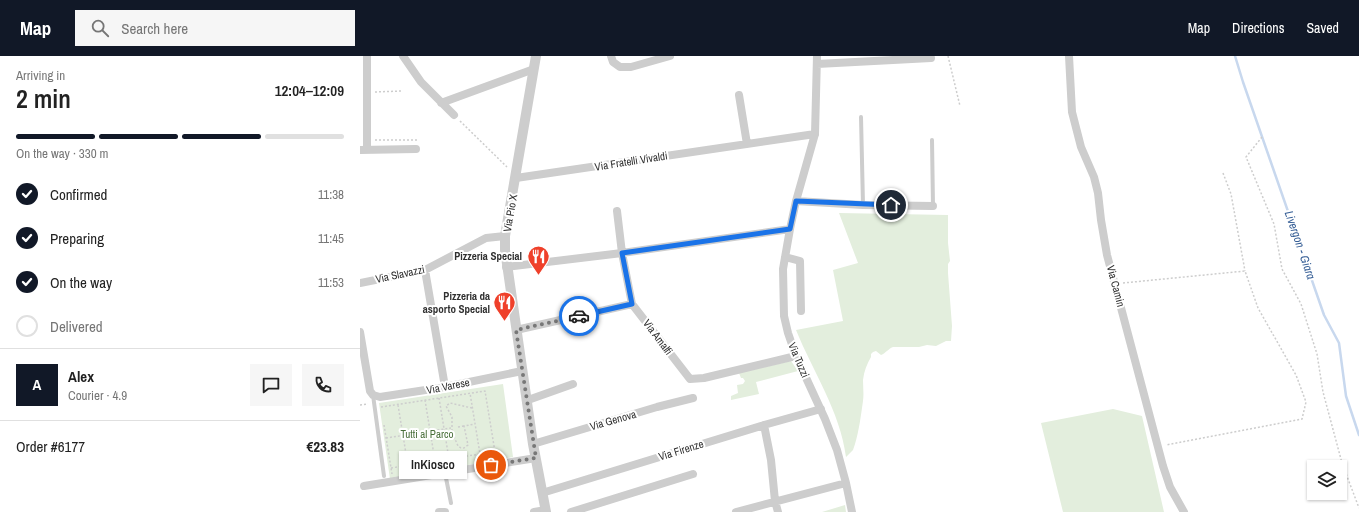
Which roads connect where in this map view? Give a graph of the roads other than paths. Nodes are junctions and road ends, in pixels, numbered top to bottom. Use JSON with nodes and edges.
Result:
{"nodes":[{"id":1,"x":367,"y":56,"type":"edge"},
{"id":2,"x":403,"y":56,"type":"edge"},
{"id":3,"x":536,"y":56,"type":"edge"},
{"id":4,"x":611,"y":56,"type":"edge"},
{"id":5,"x":670,"y":56,"type":"edge"},
{"id":6,"x":1069,"y":56,"type":"edge"},
{"id":7,"x":931,"y":58,"type":"dead end"},
{"id":8,"x":817,"y":60,"type":"edge"},
{"id":9,"x":534,"y":69,"type":"junction"},
{"id":10,"x":364,"y":70,"type":"edge"},
{"id":11,"x":739,"y":95,"type":"dead end"},
{"id":12,"x":441,"y":103,"type":"junction"},
{"id":13,"x":454,"y":115,"type":"road end"},
{"id":14,"x":861,"y":117,"type":"dead end"},
{"id":15,"x":815,"y":134,"type":"junction"},
{"id":16,"x":932,"y":140,"type":"dead end"},
{"id":17,"x":747,"y":144,"type":"junction"},
{"id":18,"x":363,"y":150,"type":"edge"},
{"id":19,"x":416,"y":150,"type":"dead end"},
{"id":20,"x":516,"y":178,"type":"junction"},
{"id":21,"x":796,"y":201,"type":"junction"},
{"id":22,"x":863,"y":205,"type":"junction"},
{"id":23,"x":933,"y":206,"type":"joint"},
{"id":24,"x":617,"y":211,"type":"dead end"},
{"id":25,"x":790,"y":229,"type":"junction"},
{"id":26,"x":505,"y":236,"type":"junction"},
{"id":27,"x":622,"y":253,"type":"junction"},
{"id":28,"x":785,"y":257,"type":"junction"},
{"id":29,"x":506,"y":267,"type":"junction"},
{"id":30,"x":425,"y":270,"type":"junction"},
{"id":31,"x":360,"y":283,"type":"edge"},
{"id":32,"x":632,"y":304,"type":"junction"},
{"id":33,"x":801,"y":311,"type":"dead end"},
{"id":34,"x":516,"y":330,"type":"junction"},
{"id":35,"x":360,"y":332,"type":"edge"},
{"id":36,"x":796,"y":356,"type":"junction"},
{"id":37,"x":522,"y":371,"type":"junction"},
{"id":38,"x":573,"y":384,"type":"dead end"},
{"id":39,"x":445,"y":387,"type":"junction"},
{"id":40,"x":376,"y":396,"type":"junction"},
{"id":41,"x":693,"y":398,"type":"dead end"},
{"id":42,"x":528,"y":400,"type":"junction"},
{"id":43,"x":821,"y":409,"type":"junction"},
{"id":44,"x":764,"y":425,"type":"junction"},
{"id":45,"x":534,"y":444,"type":"junction"},
{"id":46,"x":536,"y":458,"type":"junction"},
{"id":47,"x":447,"y":472,"type":"junction"},
{"id":48,"x":693,"y":474,"type":"dead end"},
{"id":49,"x":384,"y":476,"type":"dead end"},
{"id":50,"x":846,"y":483,"type":"junction"},
{"id":51,"x":364,"y":486,"type":"dead end"},
{"id":52,"x":542,"y":493,"type":"junction"},
{"id":53,"x":775,"y":501,"type":"junction"},
{"id":54,"x":450,"y":503,"type":"dead end"},
{"id":55,"x":546,"y":511,"type":"edge"},
{"id":56,"x":439,"y":512,"type":"edge"},
{"id":57,"x":445,"y":512,"type":"edge"},
{"id":58,"x":534,"y":512,"type":"edge"},
{"id":59,"x":571,"y":512,"type":"edge"},
{"id":60,"x":736,"y":512,"type":"edge"},
{"id":61,"x":778,"y":512,"type":"edge"},
{"id":62,"x":852,"y":512,"type":"edge"},
{"id":63,"x":1184,"y":512,"type":"edge"}],
"edges":[{"from":1,"to":10,"type":"street"},
{"from":2,"to":12,"type":"street"},
{"from":3,"to":9,"type":"street","name":"Via Pio X"},
{"from":4,"to":5,"type":"street"},
{"from":6,"to":63,"type":"street","name":"Via Camin"},
{"from":7,"to":8,"type":"street","name":"Via Tuzzi"},
{"from":8,"to":15,"type":"street","name":"Via Tuzzi"},
{"from":9,"to":12,"type":"street"},
{"from":9,"to":20,"type":"street","name":"Via Pio X"},
{"from":10,"to":18,"type":"street"},
{"from":11,"to":17,"type":"street"},
{"from":12,"to":13,"type":"street"},
{"from":14,"to":22,"type":"lane"},
{"from":15,"to":17,"type":"street","name":"Via Fratelli Vivaldi"},
{"from":15,"to":21,"type":"street","name":"Via Tuzzi"},
{"from":16,"to":23,"type":"lane"},
{"from":17,"to":20,"type":"street","name":"Via Fratelli Vivaldi"},
{"from":18,"to":19,"type":"street"},
{"from":20,"to":26,"type":"street","name":"Via Pio X"},
{"from":21,"to":22,"type":"street"},
{"from":21,"to":25,"type":"street","name":"Via Tuzzi"},
{"from":22,"to":23,"type":"street"},
{"from":24,"to":27,"type":"street"},
{"from":25,"to":27,"type":"street"},
{"from":25,"to":28,"type":"street","name":"Via Tuzzi"},
{"from":26,"to":29,"type":"street","name":"Via Pio X"},
{"from":26,"to":30,"type":"street","name":"Via Slavazzi"},
{"from":27,"to":29,"type":"street"},
{"from":27,"to":32,"type":"street"},
{"from":28,"to":33,"type":"street"},
{"from":28,"to":36,"type":"street","name":"Via Tuzzi"},
{"from":29,"to":34,"type":"street","name":"Via Pio X"},
{"from":30,"to":31,"type":"street","name":"Via Slavazzi"},
{"from":30,"to":39,"type":"street"},
{"from":32,"to":34,"type":"street"},
{"from":32,"to":36,"type":"street","name":"Via Amalfi"},
{"from":34,"to":37,"type":"street","name":"Via Pio X"},
{"from":35,"to":40,"type":"street"},
{"from":36,"to":43,"type":"street","name":"Via Tuzzi"},
{"from":37,"to":39,"type":"street","name":"Via Varese"},
{"from":37,"to":42,"type":"street","name":"Via Pio X"},
{"from":38,"to":42,"type":"street"},
{"from":39,"to":40,"type":"street","name":"Via Varese"},
{"from":40,"to":49,"type":"lane"},
{"from":41,"to":45,"type":"street","name":"Via Genova"},
{"from":42,"to":45,"type":"street","name":"Via Pio X"},
{"from":43,"to":44,"type":"street","name":"Via Firenze"},
{"from":43,"to":50,"type":"street","name":"Via Tuzzi"},
{"from":44,"to":52,"type":"street","name":"Via Firenze"},
{"from":44,"to":53,"type":"street"},
{"from":45,"to":46,"type":"street","name":"Via Pio X"},
{"from":46,"to":47,"type":"street"},
{"from":46,"to":52,"type":"street","name":"Via Pio X"},
{"from":47,"to":51,"type":"street"},
{"from":47,"to":54,"type":"lane"},
{"from":48,"to":59,"type":"street"},
{"from":50,"to":53,"type":"street"},
{"from":50,"to":62,"type":"street","name":"Via Tuzzi"},
{"from":52,"to":55,"type":"street","name":"Via Pio X"},
{"from":53,"to":60,"type":"street"},
{"from":53,"to":61,"type":"street"},
{"from":55,"to":58,"type":"street"},
{"from":56,"to":57,"type":"street"}]}
